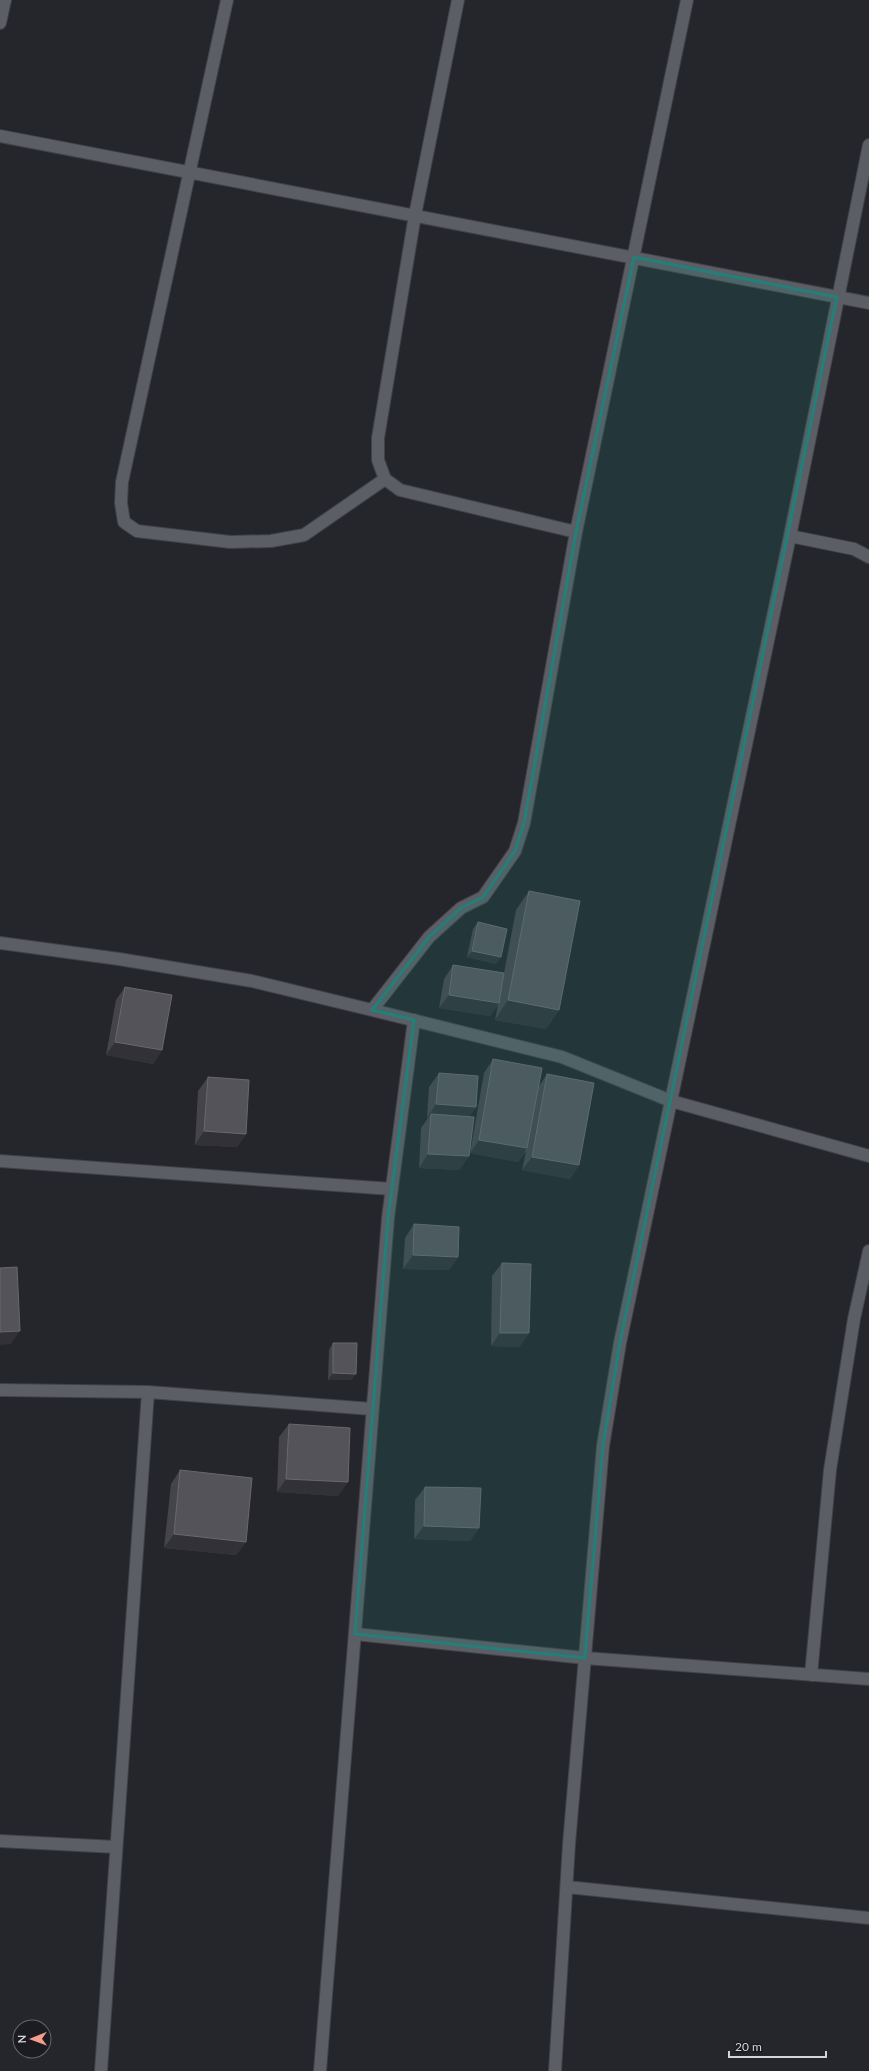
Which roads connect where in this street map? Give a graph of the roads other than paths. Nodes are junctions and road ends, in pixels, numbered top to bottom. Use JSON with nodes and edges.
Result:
{"nodes":[{"id":1,"x":5,"y":0,"type":"edge"},
{"id":2,"x":227,"y":0,"type":"edge"},
{"id":3,"x":458,"y":0,"type":"edge"},
{"id":4,"x":687,"y":0,"type":"edge"},
{"id":5,"x":0,"y":23,"type":"edge"},
{"id":6,"x":0,"y":136,"type":"edge"},
{"id":7,"x":869,"y":145,"type":"edge"},
{"id":8,"x":190,"y":172,"type":"junction"},
{"id":9,"x":415,"y":216,"type":"junction"},
{"id":10,"x":634,"y":258,"type":"junction"},
{"id":11,"x":837,"y":297,"type":"junction"},
{"id":12,"x":869,"y":303,"type":"edge"},
{"id":13,"x":385,"y":479,"type":"junction"},
{"id":14,"x":576,"y":532,"type":"junction"},
{"id":15,"x":790,"y":536,"type":"junction"},
{"id":16,"x":869,"y":557,"type":"edge"},
{"id":17,"x":0,"y":943,"type":"edge"},
{"id":18,"x":372,"y":1010,"type":"junction"},
{"id":19,"x":414,"y":1020,"type":"junction"},
{"id":20,"x":671,"y":1101,"type":"junction"},
{"id":21,"x":869,"y":1156,"type":"edge"},
{"id":22,"x":0,"y":1161,"type":"edge"},
{"id":23,"x":392,"y":1188,"type":"junction"},
{"id":24,"x":869,"y":1250,"type":"edge"},
{"id":25,"x":0,"y":1390,"type":"edge"},
{"id":26,"x":148,"y":1392,"type":"junction"},
{"id":27,"x":372,"y":1409,"type":"junction"},
{"id":28,"x":355,"y":1634,"type":"junction"},
{"id":29,"x":585,"y":1658,"type":"junction"},
{"id":30,"x":811,"y":1675,"type":"junction"},
{"id":31,"x":869,"y":1679,"type":"edge"},
{"id":32,"x":0,"y":1841,"type":"edge"},
{"id":33,"x":116,"y":1847,"type":"junction"},
{"id":34,"x":567,"y":1887,"type":"junction"},
{"id":35,"x":869,"y":1918,"type":"edge"},
{"id":36,"x":100,"y":2071,"type":"edge"},
{"id":37,"x":320,"y":2071,"type":"edge"},
{"id":38,"x":555,"y":2071,"type":"edge"}],
"edges":[{"from":1,"to":5,"type":"street"},
{"from":2,"to":8,"type":"street"},
{"from":3,"to":9,"type":"street"},
{"from":4,"to":10,"type":"street"},
{"from":6,"to":8,"type":"street"},
{"from":7,"to":11,"type":"street"},
{"from":8,"to":9,"type":"street"},
{"from":8,"to":13,"type":"street"},
{"from":9,"to":10,"type":"street"},
{"from":9,"to":13,"type":"street"},
{"from":10,"to":11,"type":"street"},
{"from":10,"to":14,"type":"street"},
{"from":11,"to":12,"type":"street"},
{"from":11,"to":15,"type":"street"},
{"from":13,"to":14,"type":"street"},
{"from":14,"to":18,"type":"street"},
{"from":15,"to":16,"type":"street"},
{"from":15,"to":20,"type":"street"},
{"from":17,"to":18,"type":"street"},
{"from":18,"to":19,"type":"street"},
{"from":19,"to":20,"type":"street"},
{"from":19,"to":23,"type":"street"},
{"from":20,"to":21,"type":"street"},
{"from":20,"to":29,"type":"street"},
{"from":22,"to":23,"type":"street"},
{"from":23,"to":27,"type":"street"},
{"from":24,"to":30,"type":"street"},
{"from":25,"to":26,"type":"street"},
{"from":26,"to":27,"type":"street"},
{"from":26,"to":33,"type":"street"},
{"from":27,"to":28,"type":"street"},
{"from":28,"to":29,"type":"street"},
{"from":28,"to":37,"type":"street"},
{"from":29,"to":30,"type":"street"},
{"from":29,"to":34,"type":"street"},
{"from":30,"to":31,"type":"street"},
{"from":32,"to":33,"type":"street"},
{"from":33,"to":36,"type":"street"},
{"from":34,"to":35,"type":"street"},
{"from":34,"to":38,"type":"street"}]}
